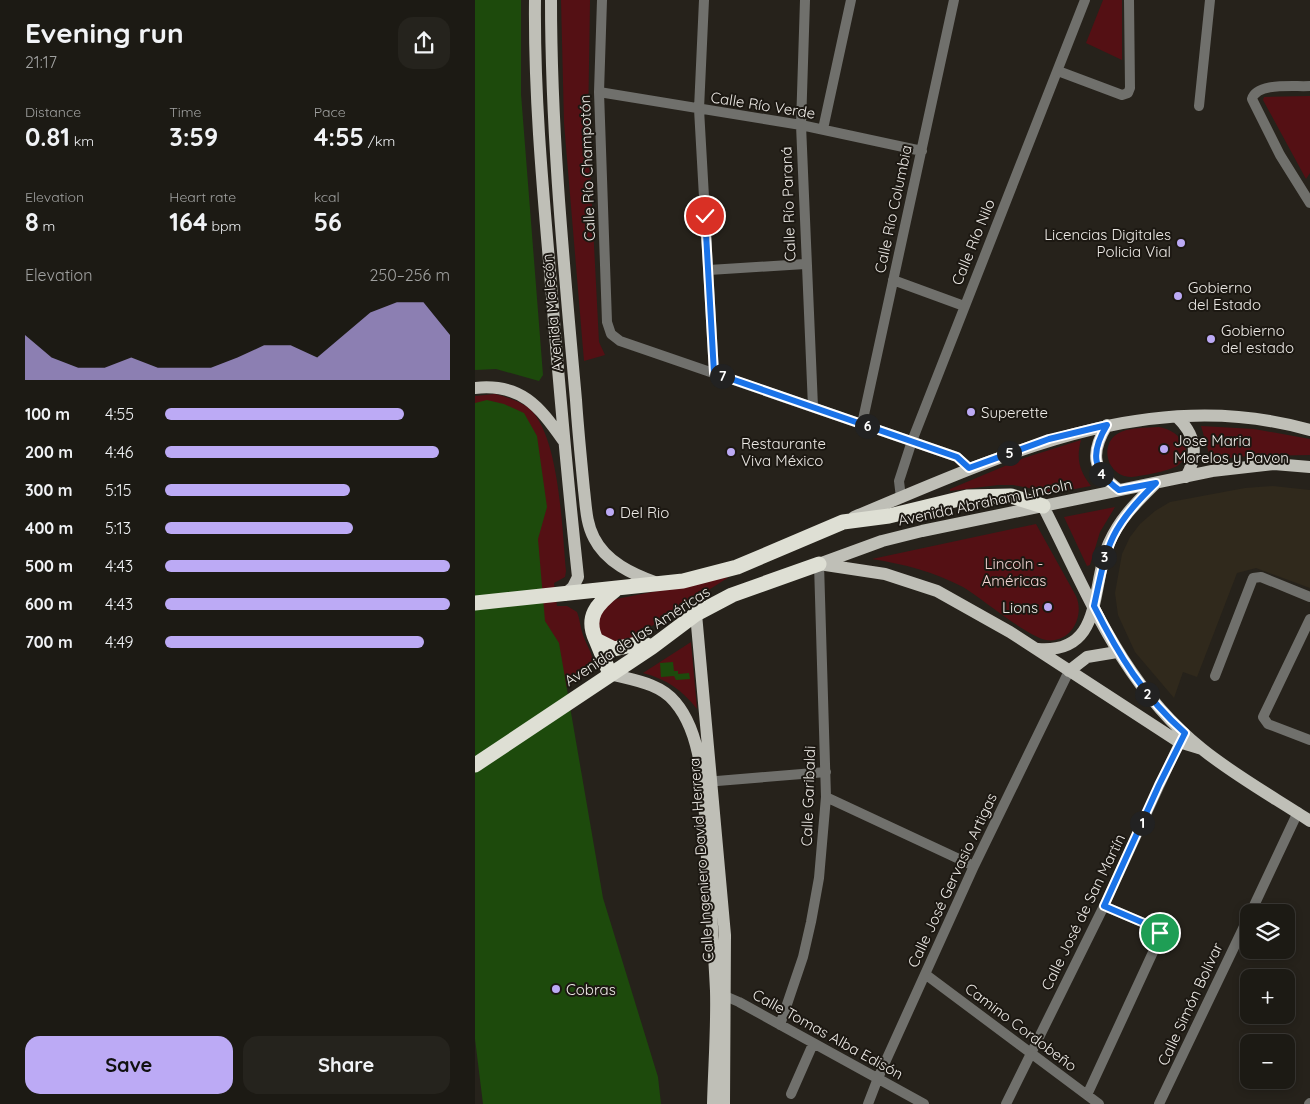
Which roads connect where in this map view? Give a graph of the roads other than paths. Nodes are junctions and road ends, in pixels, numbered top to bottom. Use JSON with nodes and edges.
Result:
{"nodes":[{"id":1,"x":535,"y":0,"type":"edge"},
{"id":2,"x":551,"y":0,"type":"edge"},
{"id":3,"x":602,"y":0,"type":"edge"},
{"id":4,"x":705,"y":0,"type":"edge"},
{"id":5,"x":805,"y":0,"type":"edge"},
{"id":6,"x":851,"y":0,"type":"edge"},
{"id":7,"x":954,"y":0,"type":"edge"},
{"id":8,"x":1085,"y":0,"type":"edge"},
{"id":9,"x":1129,"y":0,"type":"edge"},
{"id":10,"x":1210,"y":0,"type":"edge"},
{"id":11,"x":1057,"y":70,"type":"junction"},
{"id":12,"x":1310,"y":86,"type":"edge"},
{"id":13,"x":599,"y":92,"type":"junction"},
{"id":14,"x":1199,"y":106,"type":"dead end"},
{"id":15,"x":699,"y":110,"type":"junction"},
{"id":16,"x":801,"y":125,"type":"junction"},
{"id":17,"x":823,"y":129,"type":"junction"},
{"id":18,"x":922,"y":151,"type":"junction"},
{"id":19,"x":1309,"y":197,"type":"edge"},
{"id":20,"x":805,"y":264,"type":"junction"},
{"id":21,"x":709,"y":270,"type":"junction"},
{"id":22,"x":893,"y":280,"type":"junction"},
{"id":23,"x":964,"y":306,"type":"junction"},
{"id":24,"x":714,"y":373,"type":"junction"},
{"id":25,"x":475,"y":388,"type":"edge"},
{"id":26,"x":813,"y":407,"type":"junction"},
{"id":27,"x":1177,"y":416,"type":"junction"},
{"id":28,"x":862,"y":424,"type":"junction"},
{"id":29,"x":1107,"y":425,"type":"junction"},
{"id":30,"x":1310,"y":429,"type":"edge"},
{"id":31,"x":564,"y":440,"type":"junction"},
{"id":32,"x":912,"y":441,"type":"junction"},
{"id":33,"x":1310,"y":467,"type":"edge"},
{"id":34,"x":969,"y":468,"type":"junction"},
{"id":35,"x":1186,"y":477,"type":"junction"},
{"id":36,"x":1156,"y":483,"type":"junction"},
{"id":37,"x":1119,"y":490,"type":"junction"},
{"id":38,"x":901,"y":498,"type":"junction"},
{"id":39,"x":1043,"y":506,"type":"junction"},
{"id":40,"x":843,"y":522,"type":"junction"},
{"id":41,"x":819,"y":564,"type":"junction"},
{"id":42,"x":737,"y":567,"type":"junction"},
{"id":43,"x":661,"y":584,"type":"junction"},
{"id":44,"x":615,"y":590,"type":"junction"},
{"id":45,"x":561,"y":595,"type":"junction"},
{"id":46,"x":733,"y":595,"type":"junction"},
{"id":47,"x":1310,"y":597,"type":"edge"},
{"id":48,"x":475,"y":603,"type":"edge"},
{"id":49,"x":1094,"y":606,"type":"junction"},
{"id":50,"x":696,"y":614,"type":"junction"},
{"id":51,"x":1310,"y":619,"type":"edge"},
{"id":52,"x":596,"y":640,"type":"junction"},
{"id":53,"x":652,"y":647,"type":"junction"},
{"id":54,"x":1035,"y":649,"type":"junction"},
{"id":55,"x":1117,"y":652,"type":"junction"},
{"id":56,"x":1069,"y":671,"type":"junction"},
{"id":57,"x":610,"y":674,"type":"junction"},
{"id":58,"x":1215,"y":676,"type":"dead end"},
{"id":59,"x":1182,"y":738,"type":"junction"},
{"id":60,"x":1310,"y":740,"type":"edge"},
{"id":61,"x":704,"y":751,"type":"junction"},
{"id":62,"x":475,"y":765,"type":"edge"},
{"id":63,"x":826,"y":772,"type":"junction"},
{"id":64,"x":707,"y":782,"type":"junction"},
{"id":65,"x":826,"y":797,"type":"junction"},
{"id":66,"x":1298,"y":812,"type":"junction"},
{"id":67,"x":1310,"y":820,"type":"edge"},
{"id":68,"x":974,"y":866,"type":"junction"},
{"id":69,"x":1255,"y":904,"type":"edge"},
{"id":70,"x":1104,"y":906,"type":"junction"},
{"id":71,"x":1240,"y":935,"type":"edge"},
{"id":72,"x":925,"y":974,"type":"junction"},
{"id":73,"x":721,"y":994,"type":"junction"},
{"id":74,"x":780,"y":1025,"type":"junction"},
{"id":75,"x":813,"y":1044,"type":"junction"},
{"id":76,"x":1031,"y":1053,"type":"junction"},
{"id":77,"x":878,"y":1078,"type":"junction"},
{"id":78,"x":791,"y":1094,"type":"dead end"},
{"id":79,"x":1087,"y":1095,"type":"junction"},
{"id":80,"x":713,"y":1104,"type":"edge"},
{"id":81,"x":724,"y":1104,"type":"edge"},
{"id":82,"x":868,"y":1104,"type":"edge"},
{"id":83,"x":924,"y":1104,"type":"edge"},
{"id":84,"x":1007,"y":1104,"type":"edge"},
{"id":85,"x":1099,"y":1104,"type":"edge"},
{"id":86,"x":1159,"y":1104,"type":"edge"}],
"edges":[{"from":1,"to":31,"type":"main road","name":"Avenida Malecón"},
{"from":2,"to":43,"type":"main road","name":"Avenida Malecón"},
{"from":3,"to":13,"type":"street","name":"Calle Río Champotón"},
{"from":4,"to":15,"type":"street"},
{"from":5,"to":16,"type":"street","name":"Calle Río Paraná"},
{"from":6,"to":17,"type":"street"},
{"from":7,"to":18,"type":"street","name":"Calle Río Columbia"},
{"from":8,"to":11,"type":"street","name":"Calle Río Nilo"},
{"from":9,"to":11,"type":"street"},
{"from":10,"to":14,"type":"street"},
{"from":11,"to":23,"type":"street","name":"Calle Río Nilo"},
{"from":12,"to":19,"type":"street"},
{"from":13,"to":15,"type":"street","name":"Calle Río Verde"},
{"from":13,"to":24,"type":"street","name":"Calle Río Champotón"},
{"from":15,"to":16,"type":"street","name":"Calle Río Verde"},
{"from":15,"to":21,"type":"street"},
{"from":16,"to":17,"type":"street","name":"Calle Río Verde"},
{"from":16,"to":20,"type":"street","name":"Calle Río Paraná"},
{"from":17,"to":18,"type":"street","name":"Calle Río Verde"},
{"from":18,"to":22,"type":"street","name":"Calle Río Columbia"},
{"from":20,"to":21,"type":"street"},
{"from":20,"to":26,"type":"street","name":"Calle Río Paraná"},
{"from":21,"to":24,"type":"street"},
{"from":22,"to":23,"type":"street"},
{"from":22,"to":28,"type":"street","name":"Calle Río Columbia"},
{"from":23,"to":32,"type":"street","name":"Calle Río Nilo"},
{"from":24,"to":26,"type":"street"},
{"from":25,"to":31,"type":"main road"},
{"from":26,"to":28,"type":"street"},
{"from":27,"to":29,"type":"main road","name":"Avenida Abraham Lincoln"},
{"from":27,"to":30,"type":"main road","name":"Avenida Abraham Lincoln"},
{"from":27,"to":35,"type":"main road"},
{"from":28,"to":32,"type":"street"},
{"from":29,"to":34,"type":"main road","name":"Avenida Abraham Lincoln"},
{"from":29,"to":37,"type":"main road"},
{"from":31,"to":45,"type":"main road","name":"Avenida Malecón"},
{"from":32,"to":34,"type":"street"},
{"from":32,"to":38,"type":"street","name":"Calle Río Nilo"},
{"from":33,"to":35,"type":"main road","name":"Avenida Abraham Lincoln"},
{"from":34,"to":38,"type":"main road","name":"Avenida Abraham Lincoln"},
{"from":35,"to":36,"type":"main road","name":"Avenida Abraham Lincoln"},
{"from":36,"to":37,"type":"main road","name":"Avenida Abraham Lincoln"},
{"from":36,"to":49,"type":"main road"},
{"from":37,"to":39,"type":"main road","name":"Avenida Abraham Lincoln"},
{"from":38,"to":40,"type":"main road","name":"Avenida Abraham Lincoln"},
{"from":39,"to":40,"type":"highway","name":"Avenida de las Américas"},
{"from":39,"to":41,"type":"main road","name":"Avenida Abraham Lincoln"},
{"from":39,"to":49,"type":"main road","name":"Avenida de las Américas"},
{"from":40,"to":42,"type":"highway","name":"Avenida de las Américas"},
{"from":41,"to":46,"type":"highway","name":"Avenida de las Américas"},
{"from":41,"to":54,"type":"main road","name":"Avenida de las Américas"},
{"from":41,"to":63,"type":"street","name":"Calle Garibaldi"},
{"from":42,"to":43,"type":"highway","name":"Avenida de las Américas"},
{"from":42,"to":46,"type":"highway"},
{"from":43,"to":44,"type":"highway","name":"Avenida de las Américas"},
{"from":44,"to":45,"type":"highway","name":"Avenida de las Américas"},
{"from":44,"to":52,"type":"highway"},
{"from":45,"to":48,"type":"highway","name":"Avenida de las Américas"},
{"from":46,"to":50,"type":"highway","name":"Avenida de las Américas"},
{"from":47,"to":58,"type":"street"},
{"from":49,"to":54,"type":"main road"},
{"from":49,"to":55,"type":"main road","name":"Avenida de las Américas"},
{"from":50,"to":53,"type":"highway","name":"Avenida de las Américas"},
{"from":50,"to":61,"type":"main road","name":"Calle Ingeniero David Herrera"},
{"from":51,"to":60,"type":"street"},
{"from":52,"to":53,"type":"highway"},
{"from":52,"to":57,"type":"highway"},
{"from":53,"to":57,"type":"highway","name":"Avenida de las Américas"},
{"from":54,"to":56,"type":"main road","name":"Avenida de las Américas"},
{"from":55,"to":56,"type":"main road"},
{"from":55,"to":59,"type":"main road","name":"Avenida de las Américas"},
{"from":56,"to":59,"type":"main road","name":"Avenida de las Américas"},
{"from":56,"to":68,"type":"street","name":"Calle José Gervasio Artigas"},
{"from":57,"to":61,"type":"main road","name":"Calle Ingeniero David Herrera"},
{"from":57,"to":62,"type":"highway","name":"Avenida de las Américas"},
{"from":59,"to":66,"type":"main road","name":"Avenida de las Américas"},
{"from":59,"to":70,"type":"street","name":"Calle José de San Martín"},
{"from":61,"to":64,"type":"main road","name":"Calle Ingeniero David Herrera"},
{"from":63,"to":64,"type":"street"},
{"from":63,"to":65,"type":"street","name":"Calle Garibaldi"},
{"from":64,"to":73,"type":"main road","name":"Calle Ingeniero David Herrera"},
{"from":65,"to":68,"type":"street"},
{"from":65,"to":74,"type":"street","name":"Calle Garibaldi"},
{"from":66,"to":67,"type":"main road","name":"Avenida de las Américas"},
{"from":66,"to":69,"type":"street"},
{"from":68,"to":72,"type":"street","name":"Calle José Gervasio Artigas"},
{"from":70,"to":76,"type":"street","name":"Calle José de San Martín"},
{"from":70,"to":79,"type":"street"},
{"from":71,"to":86,"type":"street","name":"Calle Simón Bolívar"},
{"from":72,"to":76,"type":"street","name":"Camino Cordobeño"},
{"from":72,"to":77,"type":"street","name":"Calle José Gervasio Artigas"},
{"from":73,"to":74,"type":"street","name":"Calle Tomas Alba Edisón"},
{"from":73,"to":80,"type":"main road","name":"Calle Ingeniero David Herrera"},
{"from":73,"to":81,"type":"main road","name":"Calle Ingeniero David Herrera"},
{"from":74,"to":75,"type":"street","name":"Calle Tomas Alba Edisón"},
{"from":75,"to":77,"type":"street","name":"Calle Tomas Alba Edisón"},
{"from":75,"to":78,"type":"street"},
{"from":76,"to":79,"type":"street","name":"Camino Cordobeño"},
{"from":76,"to":84,"type":"street","name":"Calle José de San Martín"},
{"from":77,"to":82,"type":"street","name":"Calle José Gervasio Artigas"},
{"from":77,"to":83,"type":"street","name":"Calle Tomas Alba Edisón"},
{"from":79,"to":85,"type":"street","name":"Camino Cordobeño"}]}
